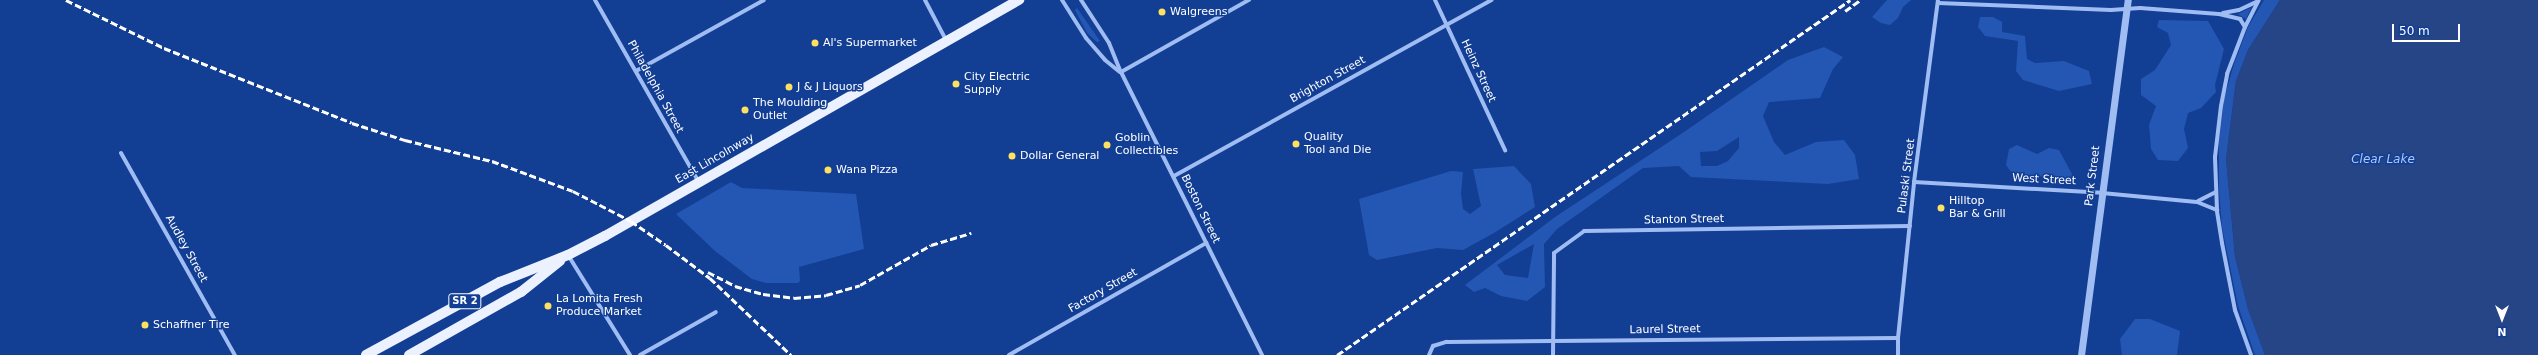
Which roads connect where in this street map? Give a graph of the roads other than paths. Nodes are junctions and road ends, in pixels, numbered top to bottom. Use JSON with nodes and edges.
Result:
{"nodes":[{"id":1,"x":595,"y":0,"type":"edge"},
{"id":2,"x":764,"y":0,"type":"edge"},
{"id":3,"x":925,"y":0,"type":"edge"},
{"id":4,"x":1019,"y":0,"type":"edge"},
{"id":5,"x":1062,"y":0,"type":"edge"},
{"id":6,"x":1081,"y":0,"type":"edge"},
{"id":7,"x":1249,"y":0,"type":"edge"},
{"id":8,"x":1435,"y":0,"type":"edge"},
{"id":9,"x":1491,"y":0,"type":"edge"},
{"id":10,"x":2128,"y":0,"type":"edge"},
{"id":11,"x":2259,"y":0,"type":"edge"},
{"id":12,"x":1938,"y":1,"type":"edge"},
{"id":13,"x":2126,"y":9,"type":"junction"},
{"id":14,"x":2219,"y":14,"type":"junction"},
{"id":15,"x":1447,"y":24,"type":"junction"},
{"id":16,"x":2244,"y":27,"type":"junction"},
{"id":17,"x":946,"y":40,"type":"junction"},
{"id":18,"x":636,"y":71,"type":"junction"},
{"id":19,"x":1121,"y":72,"type":"junction"},
{"id":20,"x":1505,"y":150,"type":"dead end"},
{"id":21,"x":121,"y":153,"type":"dead end"},
{"id":22,"x":1174,"y":176,"type":"junction"},
{"id":23,"x":699,"y":182,"type":"junction"},
{"id":24,"x":1914,"y":182,"type":"junction"},
{"id":25,"x":2216,"y":192,"type":"junction"},
{"id":26,"x":2102,"y":193,"type":"junction"},
{"id":27,"x":2197,"y":202,"type":"junction"},
{"id":28,"x":2217,"y":210,"type":"junction"},
{"id":29,"x":1910,"y":226,"type":"junction"},
{"id":30,"x":1206,"y":243,"type":"junction"},
{"id":31,"x":568,"y":255,"type":"junction"},
{"id":32,"x":716,"y":312,"type":"dead end"},
{"id":33,"x":1898,"y":338,"type":"junction"},
{"id":34,"x":1552,"y":341,"type":"junction"},
{"id":35,"x":1262,"y":354,"type":"edge"},
{"id":36,"x":235,"y":355,"type":"edge"},
{"id":37,"x":366,"y":355,"type":"edge"},
{"id":38,"x":409,"y":355,"type":"edge"},
{"id":39,"x":630,"y":355,"type":"edge"},
{"id":40,"x":640,"y":355,"type":"edge"},
{"id":41,"x":1008,"y":355,"type":"edge"},
{"id":42,"x":1429,"y":355,"type":"edge"},
{"id":43,"x":1553,"y":355,"type":"edge"},
{"id":44,"x":1898,"y":355,"type":"edge"},
{"id":45,"x":2081,"y":355,"type":"edge"},
{"id":46,"x":2251,"y":355,"type":"edge"}],
"edges":[{"from":1,"to":18,"type":"street","name":"Philadelphia Street"},
{"from":2,"to":18,"type":"street"},
{"from":3,"to":17,"type":"street"},
{"from":4,"to":17,"type":"main road","name":"East Lincolnway","number":"SR 2"},
{"from":5,"to":19,"type":"street","name":"Boston Street"},
{"from":6,"to":19,"type":"street","name":"Boston Street"},
{"from":7,"to":19,"type":"street"},
{"from":8,"to":15,"type":"street","name":"Heinz Street"},
{"from":9,"to":15,"type":"street","name":"Brighton Street"},
{"from":10,"to":13,"type":"street","name":"Park Street"},
{"from":11,"to":14,"type":"street"},
{"from":11,"to":16,"type":"street"},
{"from":12,"to":13,"type":"street"},
{"from":12,"to":24,"type":"street","name":"Pulaski Street"},
{"from":13,"to":14,"type":"street"},
{"from":13,"to":26,"type":"street","name":"Park Street"},
{"from":14,"to":16,"type":"street"},
{"from":15,"to":20,"type":"street","name":"Heinz Street"},
{"from":15,"to":22,"type":"street","name":"Brighton Street"},
{"from":16,"to":25,"type":"street"},
{"from":17,"to":23,"type":"main road","name":"East Lincolnway","number":"SR 2"},
{"from":18,"to":23,"type":"street","name":"Philadelphia Street"},
{"from":19,"to":22,"type":"street","name":"Boston Street"},
{"from":21,"to":36,"type":"street","name":"Audley Street"},
{"from":22,"to":30,"type":"street","name":"Boston Street"},
{"from":23,"to":31,"type":"main road","name":"East Lincolnway","number":"SR 2"},
{"from":24,"to":26,"type":"street","name":"West Street"},
{"from":24,"to":29,"type":"street","name":"Pulaski Street"},
{"from":25,"to":27,"type":"street"},
{"from":25,"to":28,"type":"street"},
{"from":26,"to":27,"type":"street","name":"West Street"},
{"from":26,"to":45,"type":"street","name":"Park Street"},
{"from":27,"to":28,"type":"street","name":"West Street"},
{"from":28,"to":46,"type":"street"},
{"from":29,"to":33,"type":"street","name":"Pulaski Street"},
{"from":29,"to":34,"type":"street","name":"Stanton Street"},
{"from":30,"to":35,"type":"street","name":"Boston Street"},
{"from":30,"to":41,"type":"street","name":"Factory Street"},
{"from":31,"to":37,"type":"main road","name":"East Lincolnway","number":"SR 2"},
{"from":31,"to":38,"type":"main road","name":"East Lincolnway","number":"SR 2"},
{"from":31,"to":39,"type":"street"},
{"from":32,"to":40,"type":"street"},
{"from":33,"to":34,"type":"street","name":"Laurel Street"},
{"from":33,"to":44,"type":"street","name":"Pulaski Street"},
{"from":34,"to":42,"type":"street","name":"Laurel Street"},
{"from":34,"to":43,"type":"street"}]}
